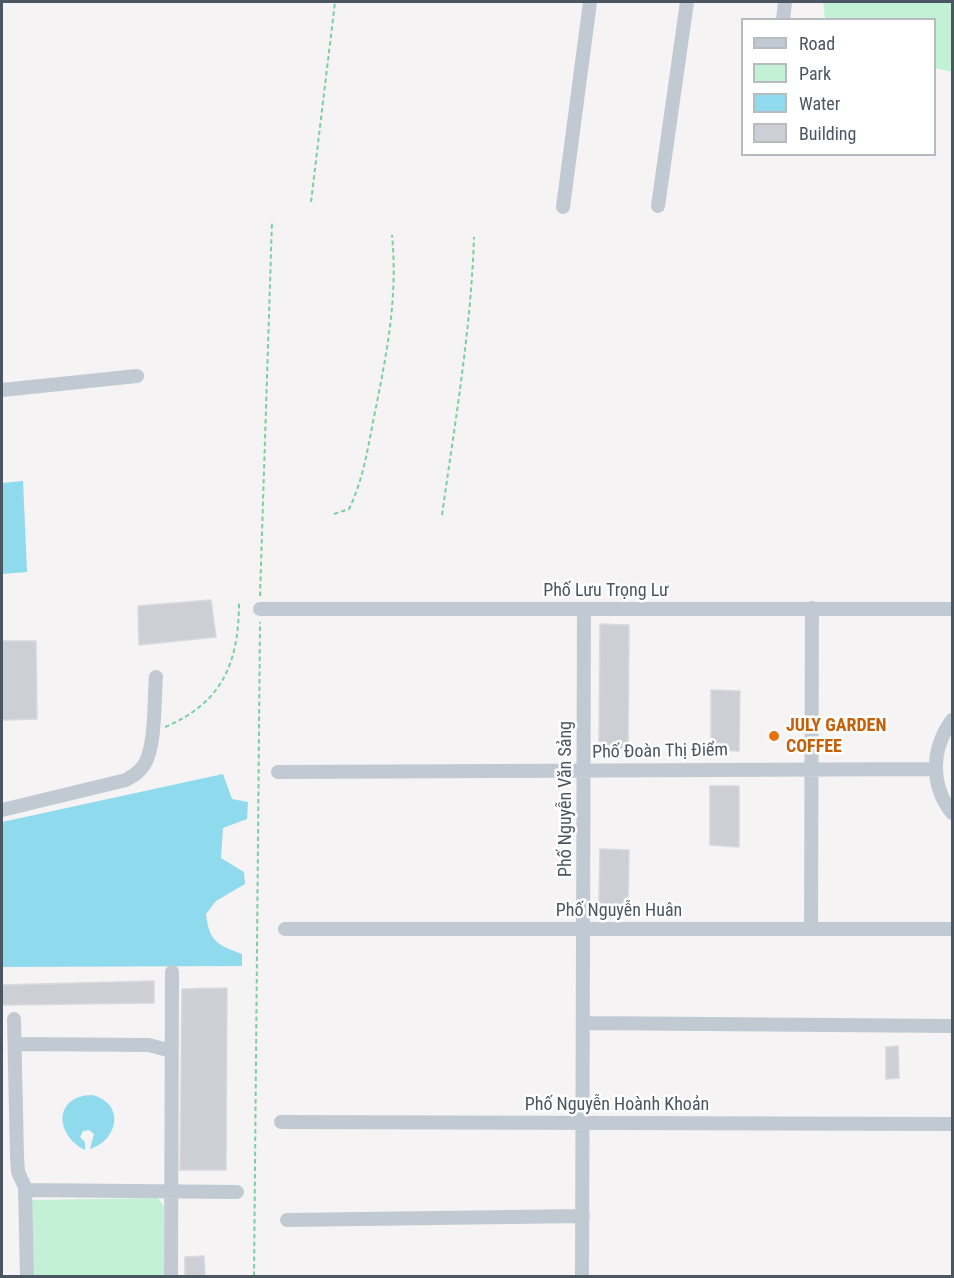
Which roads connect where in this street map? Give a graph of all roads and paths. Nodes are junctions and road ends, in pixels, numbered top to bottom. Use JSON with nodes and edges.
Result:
{"nodes":[{"id":1,"x":335,"y":2,"type":"edge"},
{"id":2,"x":590,"y":2,"type":"edge"},
{"id":3,"x":687,"y":2,"type":"edge"},
{"id":4,"x":785,"y":2,"type":"edge"},
{"id":5,"x":783,"y":18,"type":"edge"},
{"id":6,"x":311,"y":202,"type":"dead end"},
{"id":7,"x":658,"y":206,"type":"dead end"},
{"id":8,"x":563,"y":207,"type":"dead end"},
{"id":9,"x":272,"y":221,"type":"dead end"},
{"id":10,"x":392,"y":235,"type":"dead end"},
{"id":11,"x":474,"y":237,"type":"dead end"},
{"id":12,"x":137,"y":376,"type":"dead end"},
{"id":13,"x":2,"y":390,"type":"edge"},
{"id":14,"x":334,"y":514,"type":"dead end"},
{"id":15,"x":442,"y":514,"type":"dead end"},
{"id":16,"x":239,"y":601,"type":"dead end"},
{"id":17,"x":812,"y":608,"type":"junction"},
{"id":18,"x":260,"y":609,"type":"junction"},
{"id":19,"x":952,"y":609,"type":"edge"},
{"id":20,"x":584,"y":610,"type":"junction"},
{"id":21,"x":156,"y":677,"type":"dead end"},
{"id":22,"x":952,"y":720,"type":"edge"},
{"id":23,"x":151,"y":730,"type":"junction"},
{"id":24,"x":811,"y":768,"type":"junction"},
{"id":25,"x":935,"y":769,"type":"junction"},
{"id":26,"x":584,"y":770,"type":"junction"},
{"id":27,"x":278,"y":772,"type":"dead end"},
{"id":28,"x":2,"y":810,"type":"edge"},
{"id":29,"x":952,"y":813,"type":"edge"},
{"id":30,"x":285,"y":929,"type":"dead end"},
{"id":31,"x":583,"y":929,"type":"junction"},
{"id":32,"x":812,"y":929,"type":"junction"},
{"id":33,"x":952,"y":929,"type":"edge"},
{"id":34,"x":171,"y":972,"type":"dead end"},
{"id":35,"x":14,"y":1019,"type":"dead end"},
{"id":36,"x":583,"y":1023,"type":"junction"},
{"id":37,"x":952,"y":1026,"type":"edge"},
{"id":38,"x":15,"y":1044,"type":"junction"},
{"id":39,"x":171,"y":1051,"type":"junction"},
{"id":40,"x":281,"y":1122,"type":"dead end"},
{"id":41,"x":583,"y":1123,"type":"junction"},
{"id":42,"x":952,"y":1124,"type":"edge"},
{"id":43,"x":25,"y":1190,"type":"junction"},
{"id":44,"x":171,"y":1191,"type":"junction"},
{"id":45,"x":237,"y":1192,"type":"dead end"},
{"id":46,"x":583,"y":1216,"type":"junction"},
{"id":47,"x":287,"y":1220,"type":"dead end"},
{"id":48,"x":27,"y":1276,"type":"edge"},
{"id":49,"x":171,"y":1276,"type":"edge"},
{"id":50,"x":254,"y":1276,"type":"edge"},
{"id":51,"x":582,"y":1276,"type":"edge"}],
"edges":[{"from":1,"to":6,"type":"path"},
{"from":2,"to":8,"type":"street"},
{"from":3,"to":7,"type":"street"},
{"from":4,"to":5,"type":"street"},
{"from":9,"to":18,"type":"path"},
{"from":10,"to":14,"type":"path"},
{"from":11,"to":15,"type":"path"},
{"from":12,"to":13,"type":"street"},
{"from":16,"to":23,"type":"path"},
{"from":17,"to":19,"type":"street","name":"Phố Lưu Trọng Lư"},
{"from":17,"to":20,"type":"street","name":"Phố Lưu Trọng Lư"},
{"from":17,"to":24,"type":"street"},
{"from":18,"to":20,"type":"street","name":"Phố Lưu Trọng Lư"},
{"from":18,"to":50,"type":"path"},
{"from":20,"to":26,"type":"street","name":"Phố Nguyễn Văn Sảng"},
{"from":21,"to":23,"type":"street"},
{"from":22,"to":25,"type":"street"},
{"from":23,"to":28,"type":"street"},
{"from":24,"to":25,"type":"street","name":"Phố Đoàn Thị Điểm"},
{"from":24,"to":26,"type":"street","name":"Phố Đoàn Thị Điểm"},
{"from":24,"to":32,"type":"street"},
{"from":25,"to":29,"type":"street"},
{"from":26,"to":27,"type":"street","name":"Phố Đoàn Thị Điểm"},
{"from":26,"to":31,"type":"street","name":"Phố Nguyễn Văn Sảng"},
{"from":30,"to":31,"type":"street","name":"Phố Nguyễn Huân"},
{"from":31,"to":32,"type":"street","name":"Phố Nguyễn Huân"},
{"from":31,"to":36,"type":"street","name":"Phố Nguyễn Văn Sảng"},
{"from":32,"to":33,"type":"street","name":"Phố Nguyễn Huân"},
{"from":34,"to":39,"type":"street"},
{"from":35,"to":38,"type":"street"},
{"from":36,"to":37,"type":"street"},
{"from":36,"to":41,"type":"street","name":"Phố Nguyễn Văn Sảng"},
{"from":38,"to":39,"type":"street"},
{"from":38,"to":43,"type":"street"},
{"from":39,"to":44,"type":"street"},
{"from":40,"to":41,"type":"street","name":"Phố Nguyễn Hoành Khoản"},
{"from":41,"to":42,"type":"street","name":"Phố Nguyễn Hoành Khoản"},
{"from":41,"to":46,"type":"street","name":"Phố Nguyễn Văn Sảng"},
{"from":43,"to":44,"type":"street"},
{"from":43,"to":48,"type":"street"},
{"from":44,"to":45,"type":"street"},
{"from":44,"to":49,"type":"street"},
{"from":46,"to":47,"type":"street"},
{"from":46,"to":51,"type":"street","name":"Phố Nguyễn Văn Sảng"}]}
